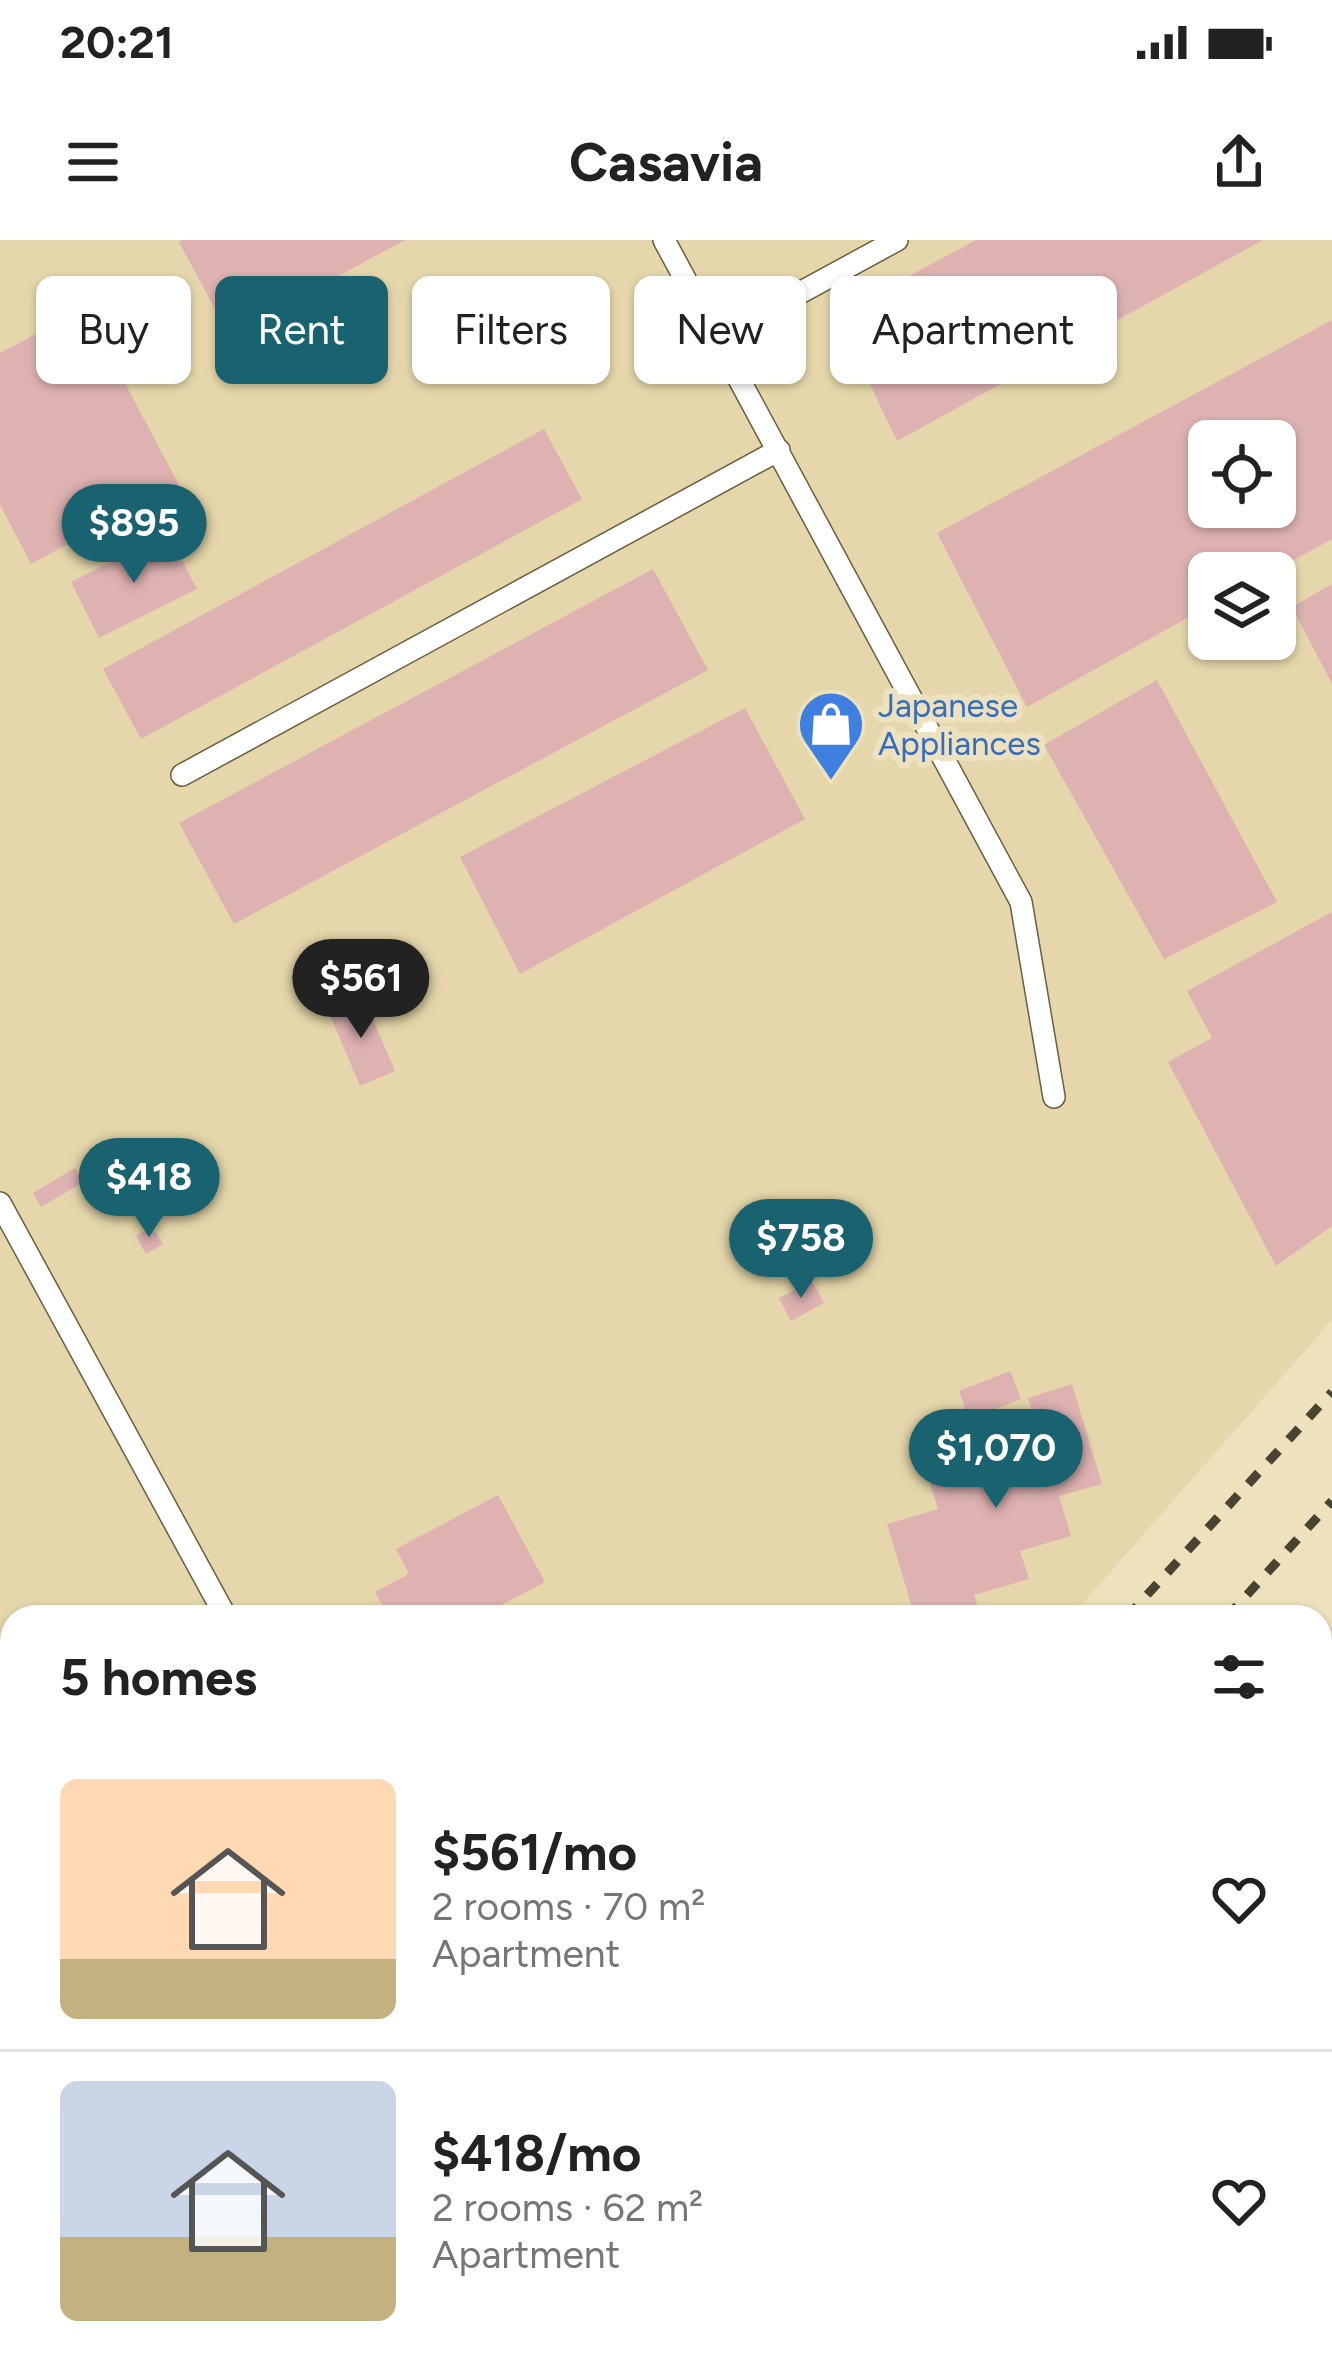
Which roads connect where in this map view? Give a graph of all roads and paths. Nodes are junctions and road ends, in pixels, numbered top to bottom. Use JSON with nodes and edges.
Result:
{"nodes":[{"id":1,"x":664,"y":240,"type":"edge"},
{"id":2,"x":897,"y":240,"type":"edge"},
{"id":3,"x":683,"y":276,"type":"edge"},
{"id":4,"x":806,"y":290,"type":"edge"},
{"id":5,"x":742,"y":384,"type":"edge"},
{"id":6,"x":778,"y":450,"type":"junction"},
{"id":7,"x":182,"y":775,"type":"dead end"},
{"id":8,"x":1054,"y":1097,"type":"dead end"},
{"id":9,"x":0,"y":1203,"type":"edge"},
{"id":10,"x":219,"y":1605,"type":"edge"}],
"edges":[{"from":1,"to":3,"type":"lane"},
{"from":2,"to":4,"type":"lane"},
{"from":5,"to":6,"type":"lane"},
{"from":6,"to":7,"type":"lane"},
{"from":6,"to":8,"type":"lane"},
{"from":9,"to":10,"type":"lane"}]}
